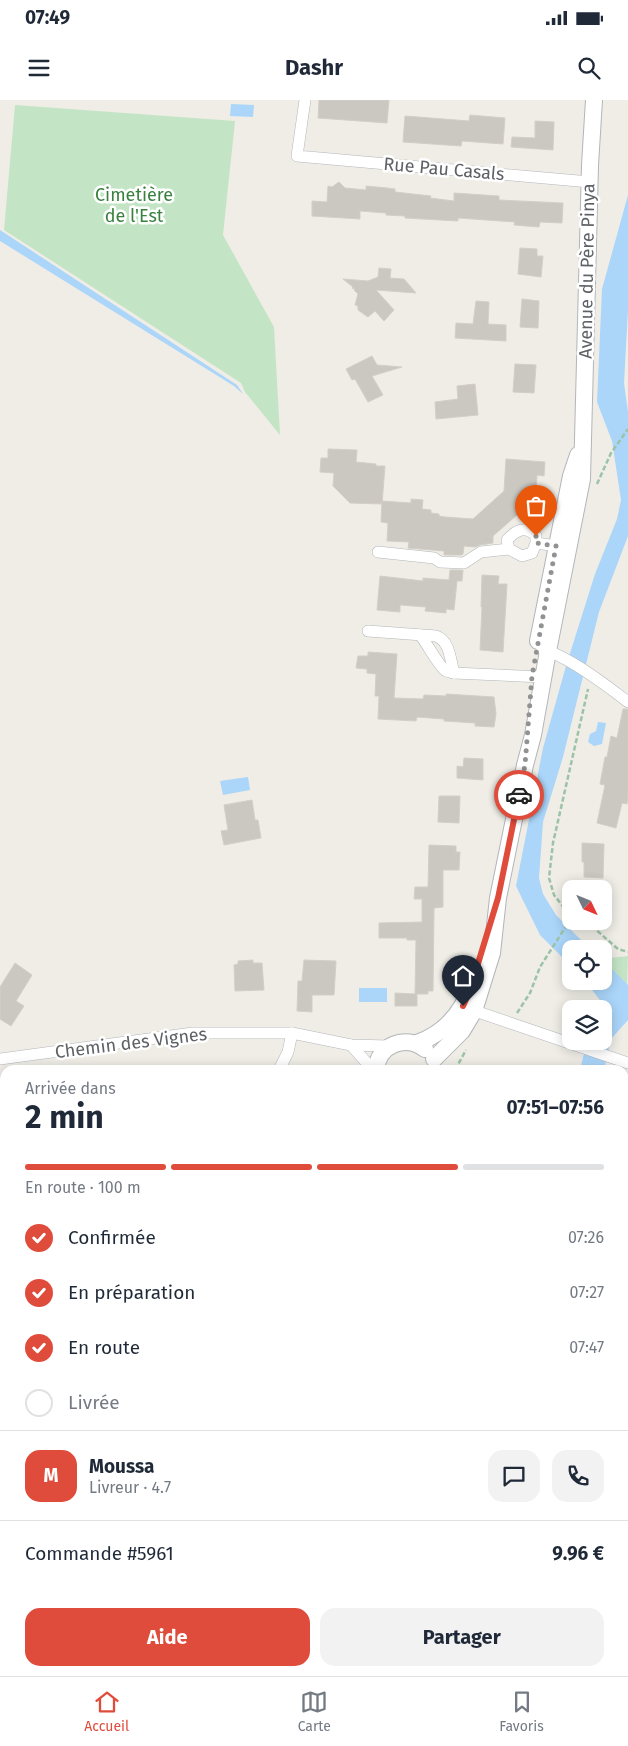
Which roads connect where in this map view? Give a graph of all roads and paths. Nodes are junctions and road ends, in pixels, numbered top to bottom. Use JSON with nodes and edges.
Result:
{"nodes":[{"id":1,"x":305,"y":100,"type":"edge"},
{"id":2,"x":594,"y":100,"type":"edge"},
{"id":3,"x":590,"y":182,"type":"junction"},
{"id":4,"x":628,"y":429,"type":"edge"},
{"id":5,"x":611,"y":453,"type":"dead end"},
{"id":6,"x":536,"y":543,"type":"junction"},
{"id":7,"x":563,"y":547,"type":"junction"},
{"id":8,"x":509,"y":550,"type":"junction"},
{"id":9,"x":378,"y":552,"type":"dead end"},
{"id":10,"x":368,"y":631,"type":"dead end"},
{"id":11,"x":420,"y":635,"type":"junction"},
{"id":12,"x":548,"y":652,"type":"junction"},
{"id":13,"x":454,"y":673,"type":"junction"},
{"id":14,"x":592,"y":675,"type":"junction"},
{"id":15,"x":537,"y":677,"type":"junction"},
{"id":16,"x":628,"y":702,"type":"edge"},
{"id":17,"x":562,"y":904,"type":"edge"},
{"id":18,"x":564,"y":930,"type":"edge"},
{"id":19,"x":596,"y":930,"type":"edge"},
{"id":20,"x":628,"y":952,"type":"edge"},
{"id":21,"x":468,"y":1008,"type":"junction"},
{"id":22,"x":511,"y":1022,"type":"junction"},
{"id":23,"x":292,"y":1033,"type":"junction"},
{"id":24,"x":417,"y":1043,"type":"junction"},
{"id":25,"x":351,"y":1045,"type":"junction"},
{"id":26,"x":389,"y":1046,"type":"junction"},
{"id":27,"x":0,"y":1059,"type":"edge"},
{"id":28,"x":626,"y":1062,"type":"edge"},
{"id":29,"x":282,"y":1065,"type":"edge"},
{"id":30,"x":369,"y":1065,"type":"edge"},
{"id":31,"x":375,"y":1065,"type":"edge"},
{"id":32,"x":435,"y":1065,"type":"edge"}],
"edges":[{"from":1,"to":3,"type":"street","name":"Rue Pau Casals"},
{"from":2,"to":3,"type":"main road","name":"Avenue du Père Pinya"},
{"from":3,"to":7,"type":"main road","name":"Avenue du Père Pinya"},
{"from":4,"to":5,"type":"path"},
{"from":6,"to":7,"type":"street"},
{"from":6,"to":8,"type":"street"},
{"from":6,"to":8,"type":"street"},
{"from":7,"to":12,"type":"main road","name":"Avenue du Père Pinya"},
{"from":8,"to":9,"type":"street"},
{"from":10,"to":11,"type":"street"},
{"from":11,"to":13,"type":"street"},
{"from":11,"to":13,"type":"street"},
{"from":12,"to":14,"type":"street"},
{"from":12,"to":15,"type":"main road","name":"Avenue du Père Pinya"},
{"from":13,"to":15,"type":"street"},
{"from":14,"to":16,"type":"street"},
{"from":14,"to":17,"type":"path"},
{"from":15,"to":21,"type":"main road","name":"Avenue du Père Pinya"},
{"from":18,"to":22,"type":"path"},
{"from":19,"to":20,"type":"path"},
{"from":21,"to":22,"type":"street"},
{"from":21,"to":24,"type":"main road","name":"Avenue du Père Pinya"},
{"from":21,"to":32,"type":"main road","name":"Avenue du Père Pinya"},
{"from":22,"to":28,"type":"street"},
{"from":23,"to":25,"type":"street","name":"Chemin des Vignes"},
{"from":23,"to":27,"type":"street","name":"Chemin des Vignes"},
{"from":23,"to":29,"type":"street"},
{"from":24,"to":26,"type":"main road"},
{"from":24,"to":32,"type":"main road"},
{"from":25,"to":26,"type":"street","name":"Chemin des Vignes"},
{"from":25,"to":30,"type":"street"},
{"from":26,"to":31,"type":"main road"}]}
